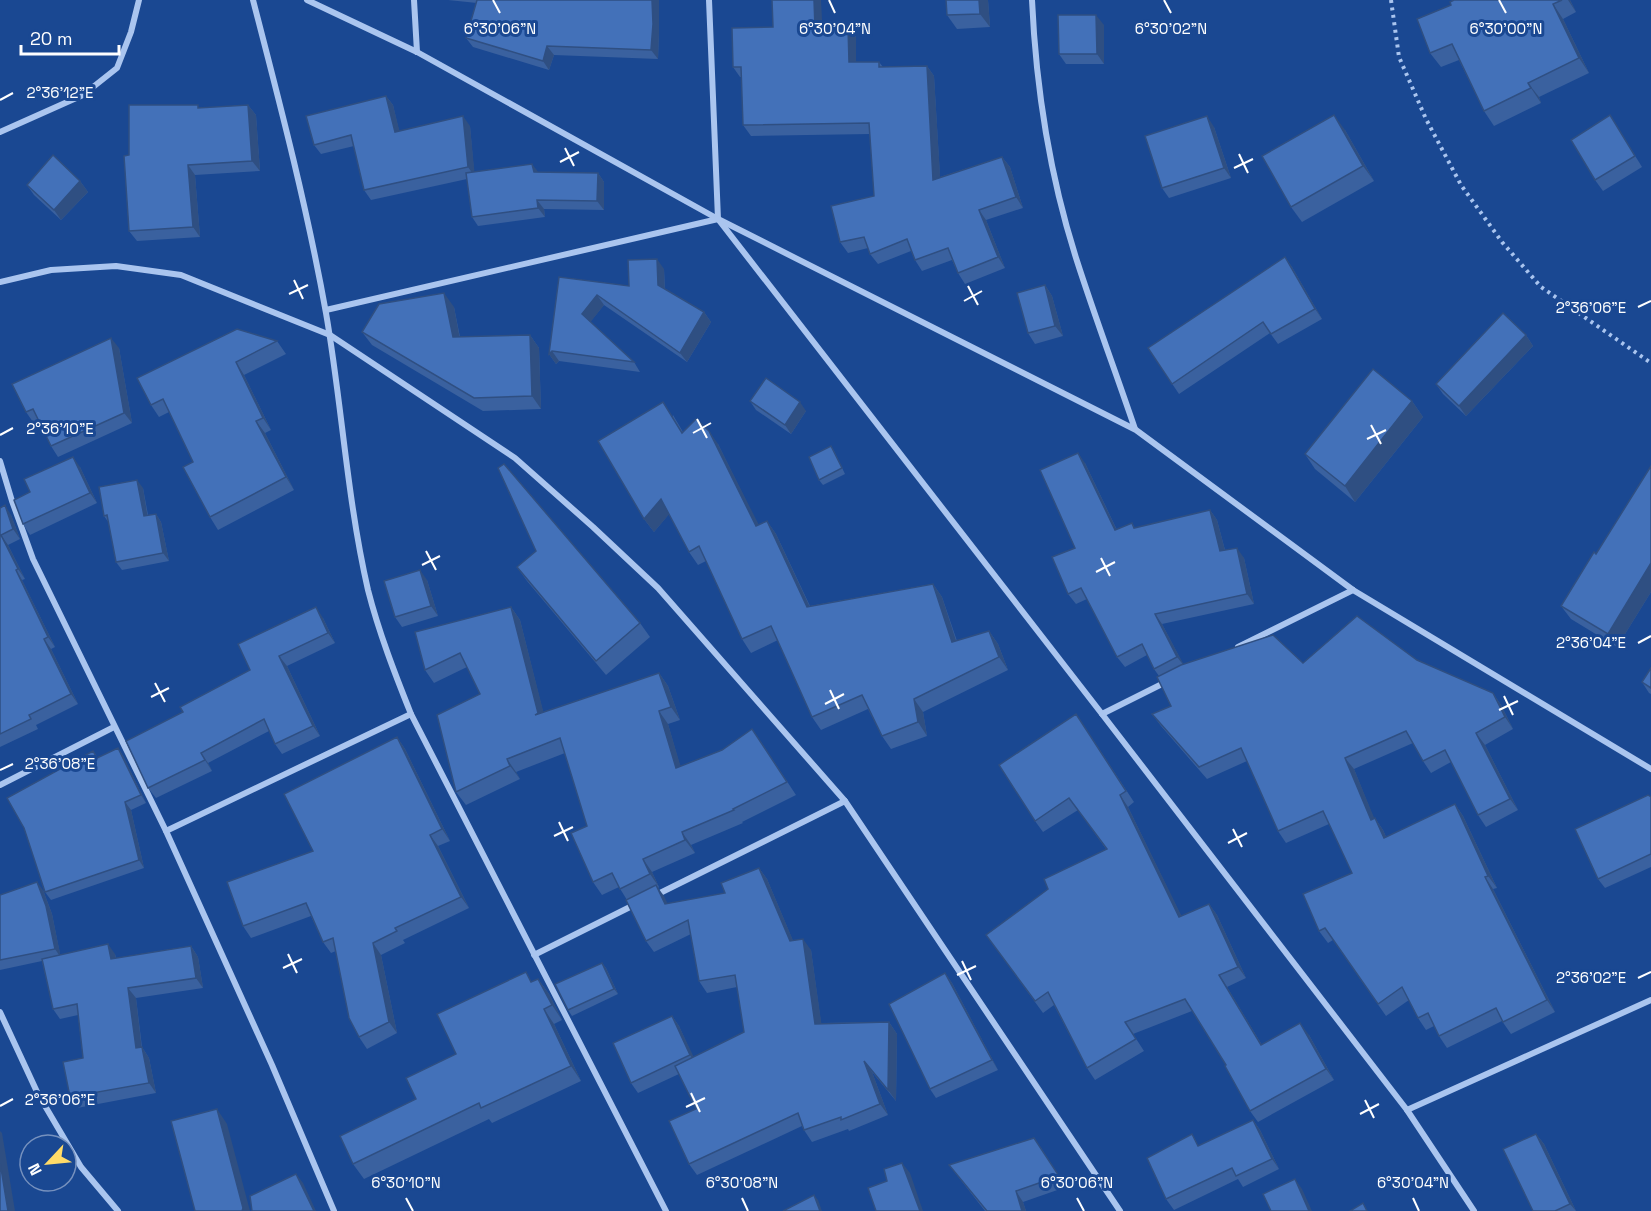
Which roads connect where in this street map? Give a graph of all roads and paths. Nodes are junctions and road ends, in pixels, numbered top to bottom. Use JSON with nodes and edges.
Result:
{"nodes":[{"id":1,"x":139,"y":0,"type":"edge"},
{"id":2,"x":253,"y":0,"type":"edge"},
{"id":3,"x":307,"y":0,"type":"edge"},
{"id":4,"x":414,"y":0,"type":"edge"},
{"id":5,"x":710,"y":0,"type":"edge"},
{"id":6,"x":1032,"y":0,"type":"edge"},
{"id":7,"x":1391,"y":0,"type":"edge"},
{"id":8,"x":417,"y":52,"type":"junction"},
{"id":9,"x":0,"y":132,"type":"edge"},
{"id":10,"x":717,"y":219,"type":"junction"},
{"id":11,"x":0,"y":282,"type":"edge"},
{"id":12,"x":326,"y":310,"type":"junction"},
{"id":13,"x":330,"y":335,"type":"junction"},
{"id":14,"x":1651,"y":363,"type":"edge"},
{"id":15,"x":1136,"y":430,"type":"junction"},
{"id":16,"x":0,"y":461,"type":"edge"},
{"id":17,"x":1353,"y":590,"type":"junction"},
{"id":18,"x":1228,"y":652,"type":"edge"},
{"id":19,"x":1176,"y":678,"type":"edge"},
{"id":20,"x":411,"y":714,"type":"junction"},
{"id":21,"x":1102,"y":714,"type":"junction"},
{"id":22,"x":114,"y":727,"type":"junction"},
{"id":23,"x":1651,"y":769,"type":"edge"},
{"id":24,"x":0,"y":785,"type":"edge"},
{"id":25,"x":844,"y":801,"type":"junction"},
{"id":26,"x":166,"y":831,"type":"junction"},
{"id":27,"x":652,"y":896,"type":"edge"},
{"id":28,"x":641,"y":902,"type":"edge"},
{"id":29,"x":534,"y":955,"type":"junction"},
{"id":30,"x":1651,"y":1000,"type":"edge"},
{"id":31,"x":0,"y":1012,"type":"edge"},
{"id":32,"x":1407,"y":1110,"type":"junction"},
{"id":33,"x":118,"y":1211,"type":"edge"},
{"id":34,"x":334,"y":1211,"type":"edge"},
{"id":35,"x":666,"y":1211,"type":"edge"},
{"id":36,"x":1120,"y":1211,"type":"edge"},
{"id":37,"x":1474,"y":1211,"type":"edge"}],
"edges":[{"from":1,"to":9,"type":"street"},
{"from":2,"to":12,"type":"street"},
{"from":3,"to":8,"type":"street"},
{"from":4,"to":8,"type":"street"},
{"from":5,"to":10,"type":"street"},
{"from":6,"to":15,"type":"street"},
{"from":7,"to":14,"type":"path"},
{"from":8,"to":10,"type":"street"},
{"from":10,"to":12,"type":"street"},
{"from":10,"to":15,"type":"street"},
{"from":10,"to":21,"type":"street"},
{"from":11,"to":13,"type":"street"},
{"from":12,"to":13,"type":"street"},
{"from":13,"to":20,"type":"street"},
{"from":13,"to":25,"type":"street"},
{"from":15,"to":17,"type":"street"},
{"from":16,"to":22,"type":"street"},
{"from":17,"to":18,"type":"street"},
{"from":17,"to":23,"type":"street"},
{"from":19,"to":21,"type":"street"},
{"from":20,"to":26,"type":"street"},
{"from":20,"to":29,"type":"street"},
{"from":21,"to":32,"type":"street"},
{"from":22,"to":24,"type":"street"},
{"from":22,"to":26,"type":"street"},
{"from":25,"to":27,"type":"street"},
{"from":25,"to":36,"type":"street"},
{"from":26,"to":34,"type":"street"},
{"from":28,"to":29,"type":"street"},
{"from":29,"to":35,"type":"street"},
{"from":30,"to":32,"type":"street"},
{"from":31,"to":33,"type":"street"},
{"from":32,"to":37,"type":"street"}]}
